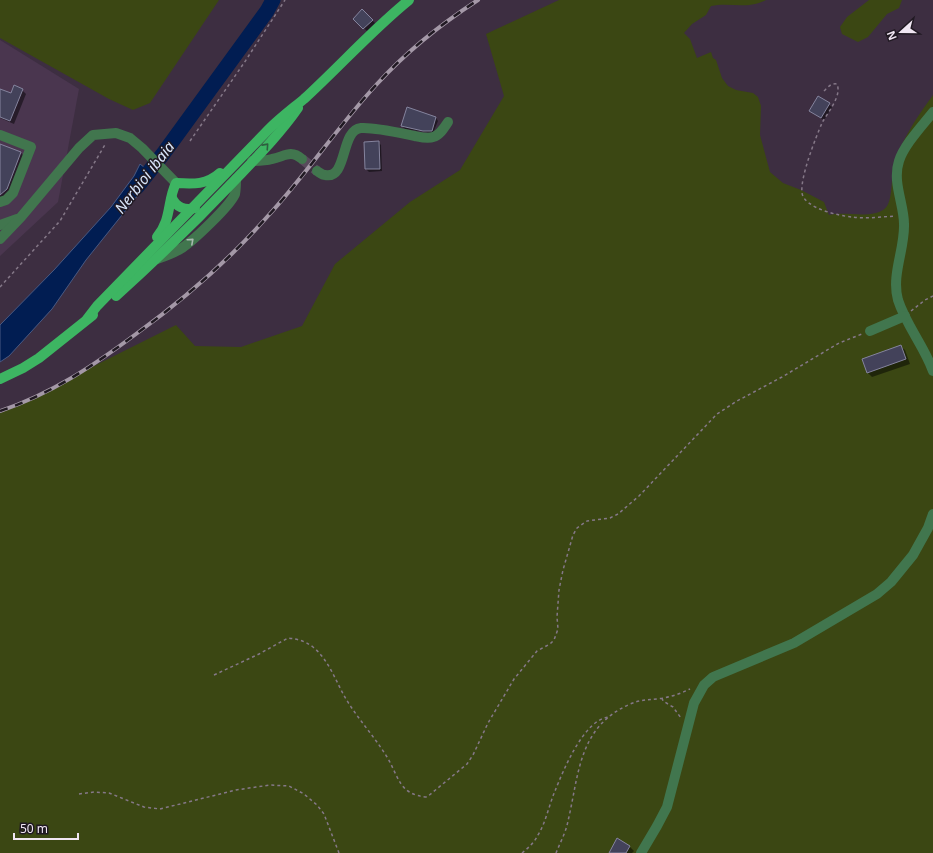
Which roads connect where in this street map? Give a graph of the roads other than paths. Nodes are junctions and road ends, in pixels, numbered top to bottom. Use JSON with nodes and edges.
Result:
{"nodes":[{"id":1,"x":409,"y":0,"type":"edge"},
{"id":2,"x":303,"y":99,"type":"junction"},
{"id":3,"x":933,"y":112,"type":"edge"},
{"id":4,"x":448,"y":122,"type":"dead end"},
{"id":5,"x":269,"y":129,"type":"junction"},
{"id":6,"x":0,"y":135,"type":"edge"},
{"id":7,"x":302,"y":159,"type":"tunnel mouth"},
{"id":8,"x":250,"y":164,"type":"junction"},
{"id":9,"x":317,"y":171,"type":"tunnel mouth"},
{"id":10,"x":176,"y":183,"type":"junction"},
{"id":11,"x":187,"y":184,"type":"junction"},
{"id":12,"x":172,"y":198,"type":"junction"},
{"id":13,"x":0,"y":202,"type":"edge"},
{"id":14,"x":195,"y":206,"type":"junction"},
{"id":15,"x":21,"y":217,"type":"junction"},
{"id":16,"x":0,"y":225,"type":"edge"},
{"id":17,"x":0,"y":239,"type":"edge"},
{"id":18,"x":145,"y":270,"type":"junction"},
{"id":19,"x":112,"y":291,"type":"junction"},
{"id":20,"x":905,"y":316,"type":"junction"},
{"id":21,"x":87,"y":319,"type":"junction"},
{"id":22,"x":870,"y":331,"type":"road end"},
{"id":23,"x":933,"y":370,"type":"edge"},
{"id":24,"x":0,"y":379,"type":"edge"},
{"id":25,"x":933,"y":514,"type":"edge"},
{"id":26,"x":641,"y":853,"type":"edge"}],
"edges":[{"from":1,"to":2,"type":"main road"},
{"from":2,"to":5,"type":"main road"},
{"from":8,"to":2,"type":"main road","one_way":true},
{"from":3,"to":20,"type":"street"},
{"from":4,"to":9,"type":"street"},
{"from":5,"to":11,"type":"main road"},
{"from":5,"to":14,"type":"main road"},
{"from":6,"to":13,"type":"street"},
{"from":7,"to":8,"type":"street"},
{"from":8,"to":14,"type":"main road"},
{"from":18,"to":8,"type":"main road","one_way":true},
{"from":10,"to":11,"type":"main road"},
{"from":10,"to":12,"type":"main road"},
{"from":10,"to":15,"type":"street"},
{"from":11,"to":14,"type":"main road"},
{"from":12,"to":14,"type":"main road"},
{"from":12,"to":19,"type":"main road"},
{"from":14,"to":18,"type":"main road"},
{"from":14,"to":19,"type":"main road"},
{"from":15,"to":16,"type":"street"},
{"from":15,"to":17,"type":"street"},
{"from":18,"to":21,"type":"main road"},
{"from":19,"to":21,"type":"main road"},
{"from":20,"to":22,"type":"street"},
{"from":20,"to":23,"type":"street"},
{"from":21,"to":24,"type":"main road"},
{"from":25,"to":26,"type":"street"}]}
